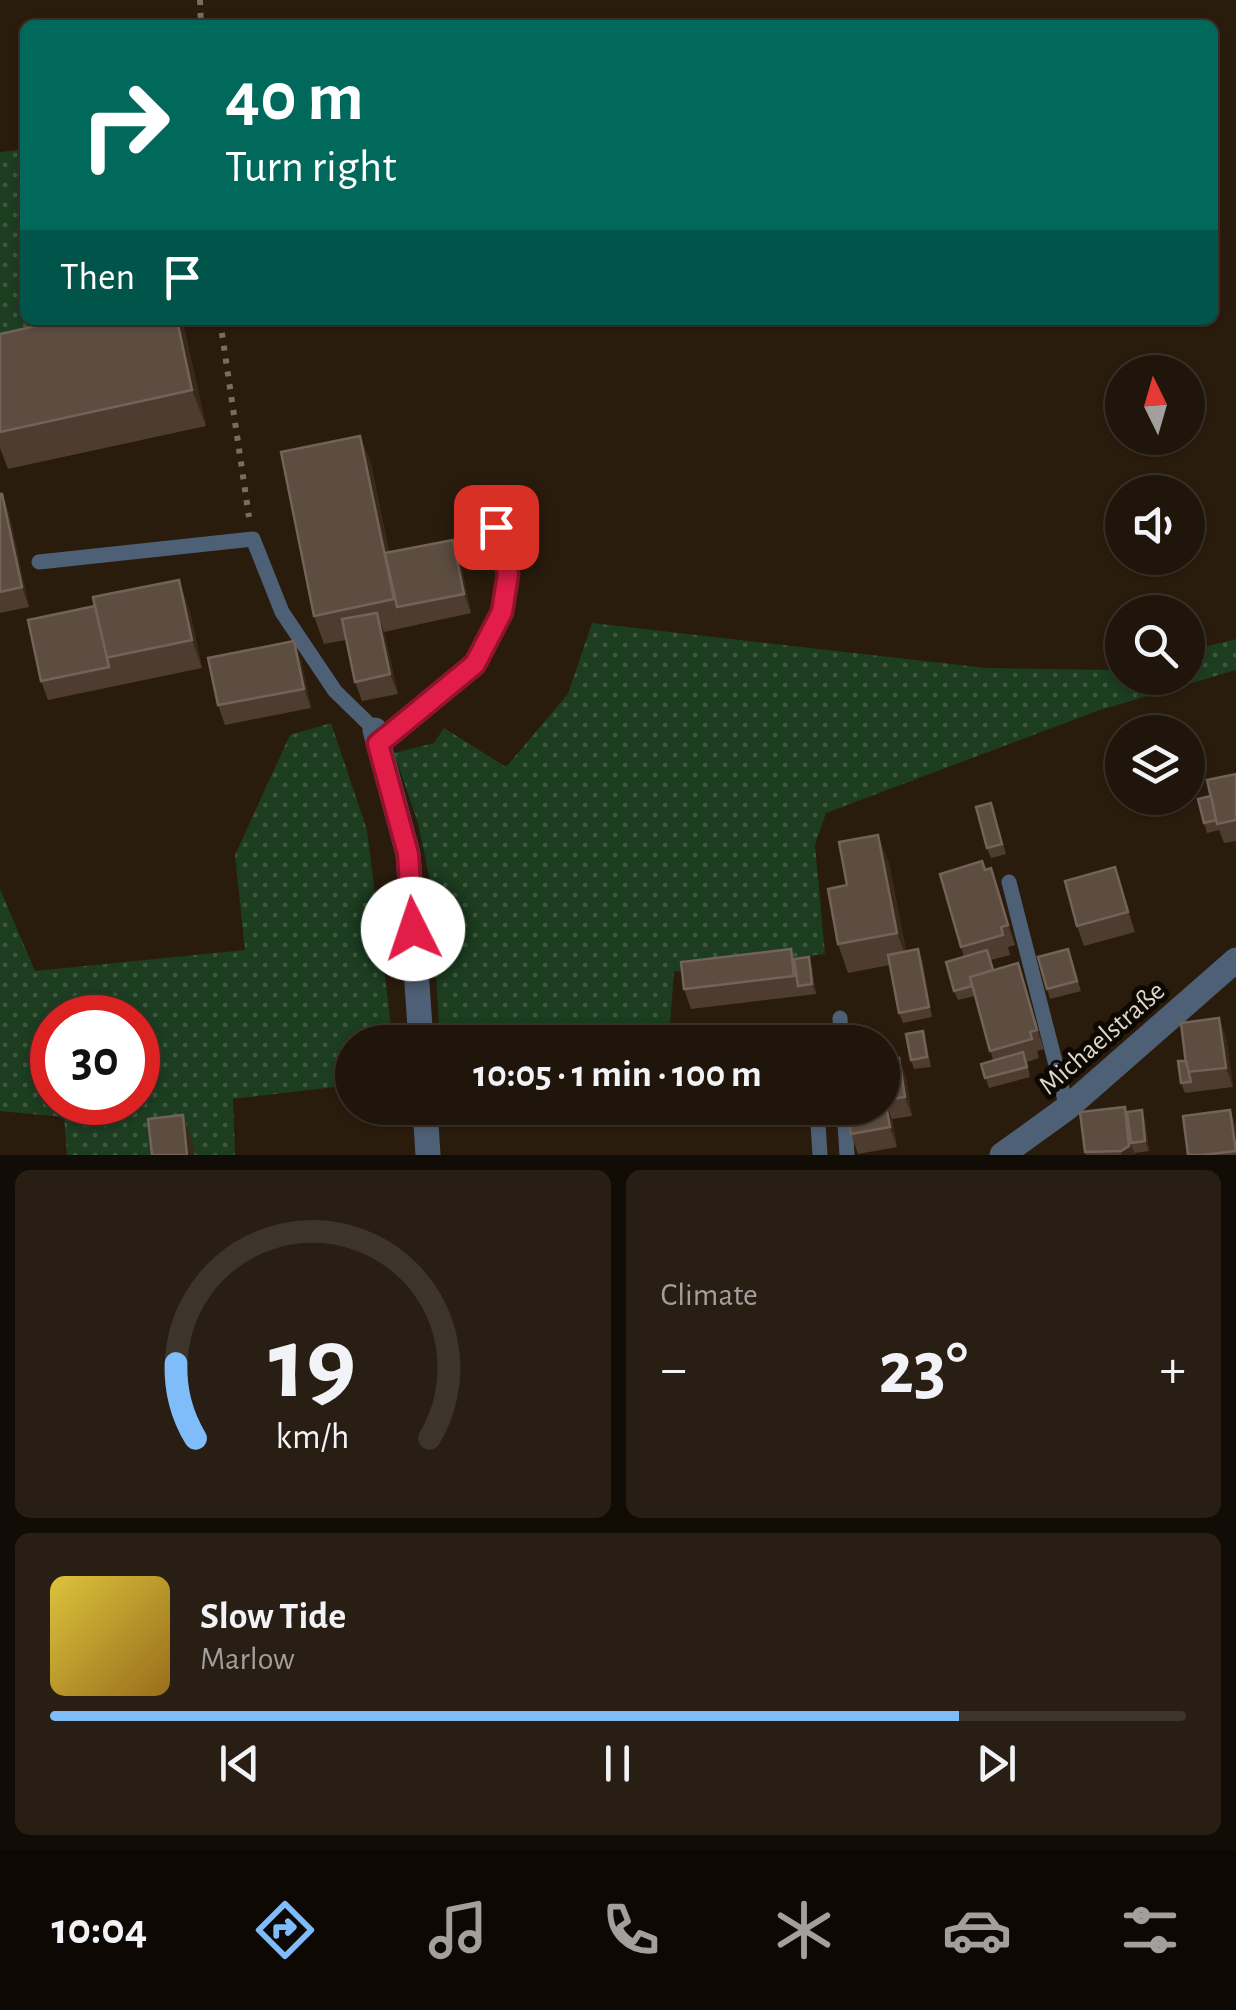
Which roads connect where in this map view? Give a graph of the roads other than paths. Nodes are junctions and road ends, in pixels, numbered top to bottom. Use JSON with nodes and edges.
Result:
{"nodes":[{"id":1,"x":481,"y":500,"type":"dead end"},
{"id":2,"x":39,"y":562,"type":"dead end"},
{"id":3,"x":377,"y":737,"type":"junction"},
{"id":4,"x":1010,"y":882,"type":"dead end"},
{"id":5,"x":1236,"y":960,"type":"edge"},
{"id":6,"x":840,"y":1018,"type":"dead end"},
{"id":7,"x":419,"y":1025,"type":"edge"},
{"id":8,"x":840,"y":1025,"type":"edge"},
{"id":9,"x":1066,"y":1108,"type":"junction"},
{"id":10,"x":426,"y":1125,"type":"edge"},
{"id":11,"x":818,"y":1125,"type":"edge"},
{"id":12,"x":845,"y":1125,"type":"edge"},
{"id":13,"x":428,"y":1155,"type":"edge"},
{"id":14,"x":820,"y":1155,"type":"edge"},
{"id":15,"x":847,"y":1155,"type":"edge"},
{"id":16,"x":1002,"y":1155,"type":"edge"}],
"edges":[{"from":1,"to":3,"type":"lane"},
{"from":2,"to":3,"type":"lane"},
{"from":3,"to":7,"type":"street"},
{"from":4,"to":9,"type":"lane"},
{"from":5,"to":9,"type":"street","name":"Michaelstraße"},
{"from":6,"to":8,"type":"lane"},
{"from":9,"to":16,"type":"street","name":"Michaelstraße"},
{"from":10,"to":13,"type":"street"},
{"from":11,"to":14,"type":"lane"},
{"from":12,"to":15,"type":"lane"}]}
